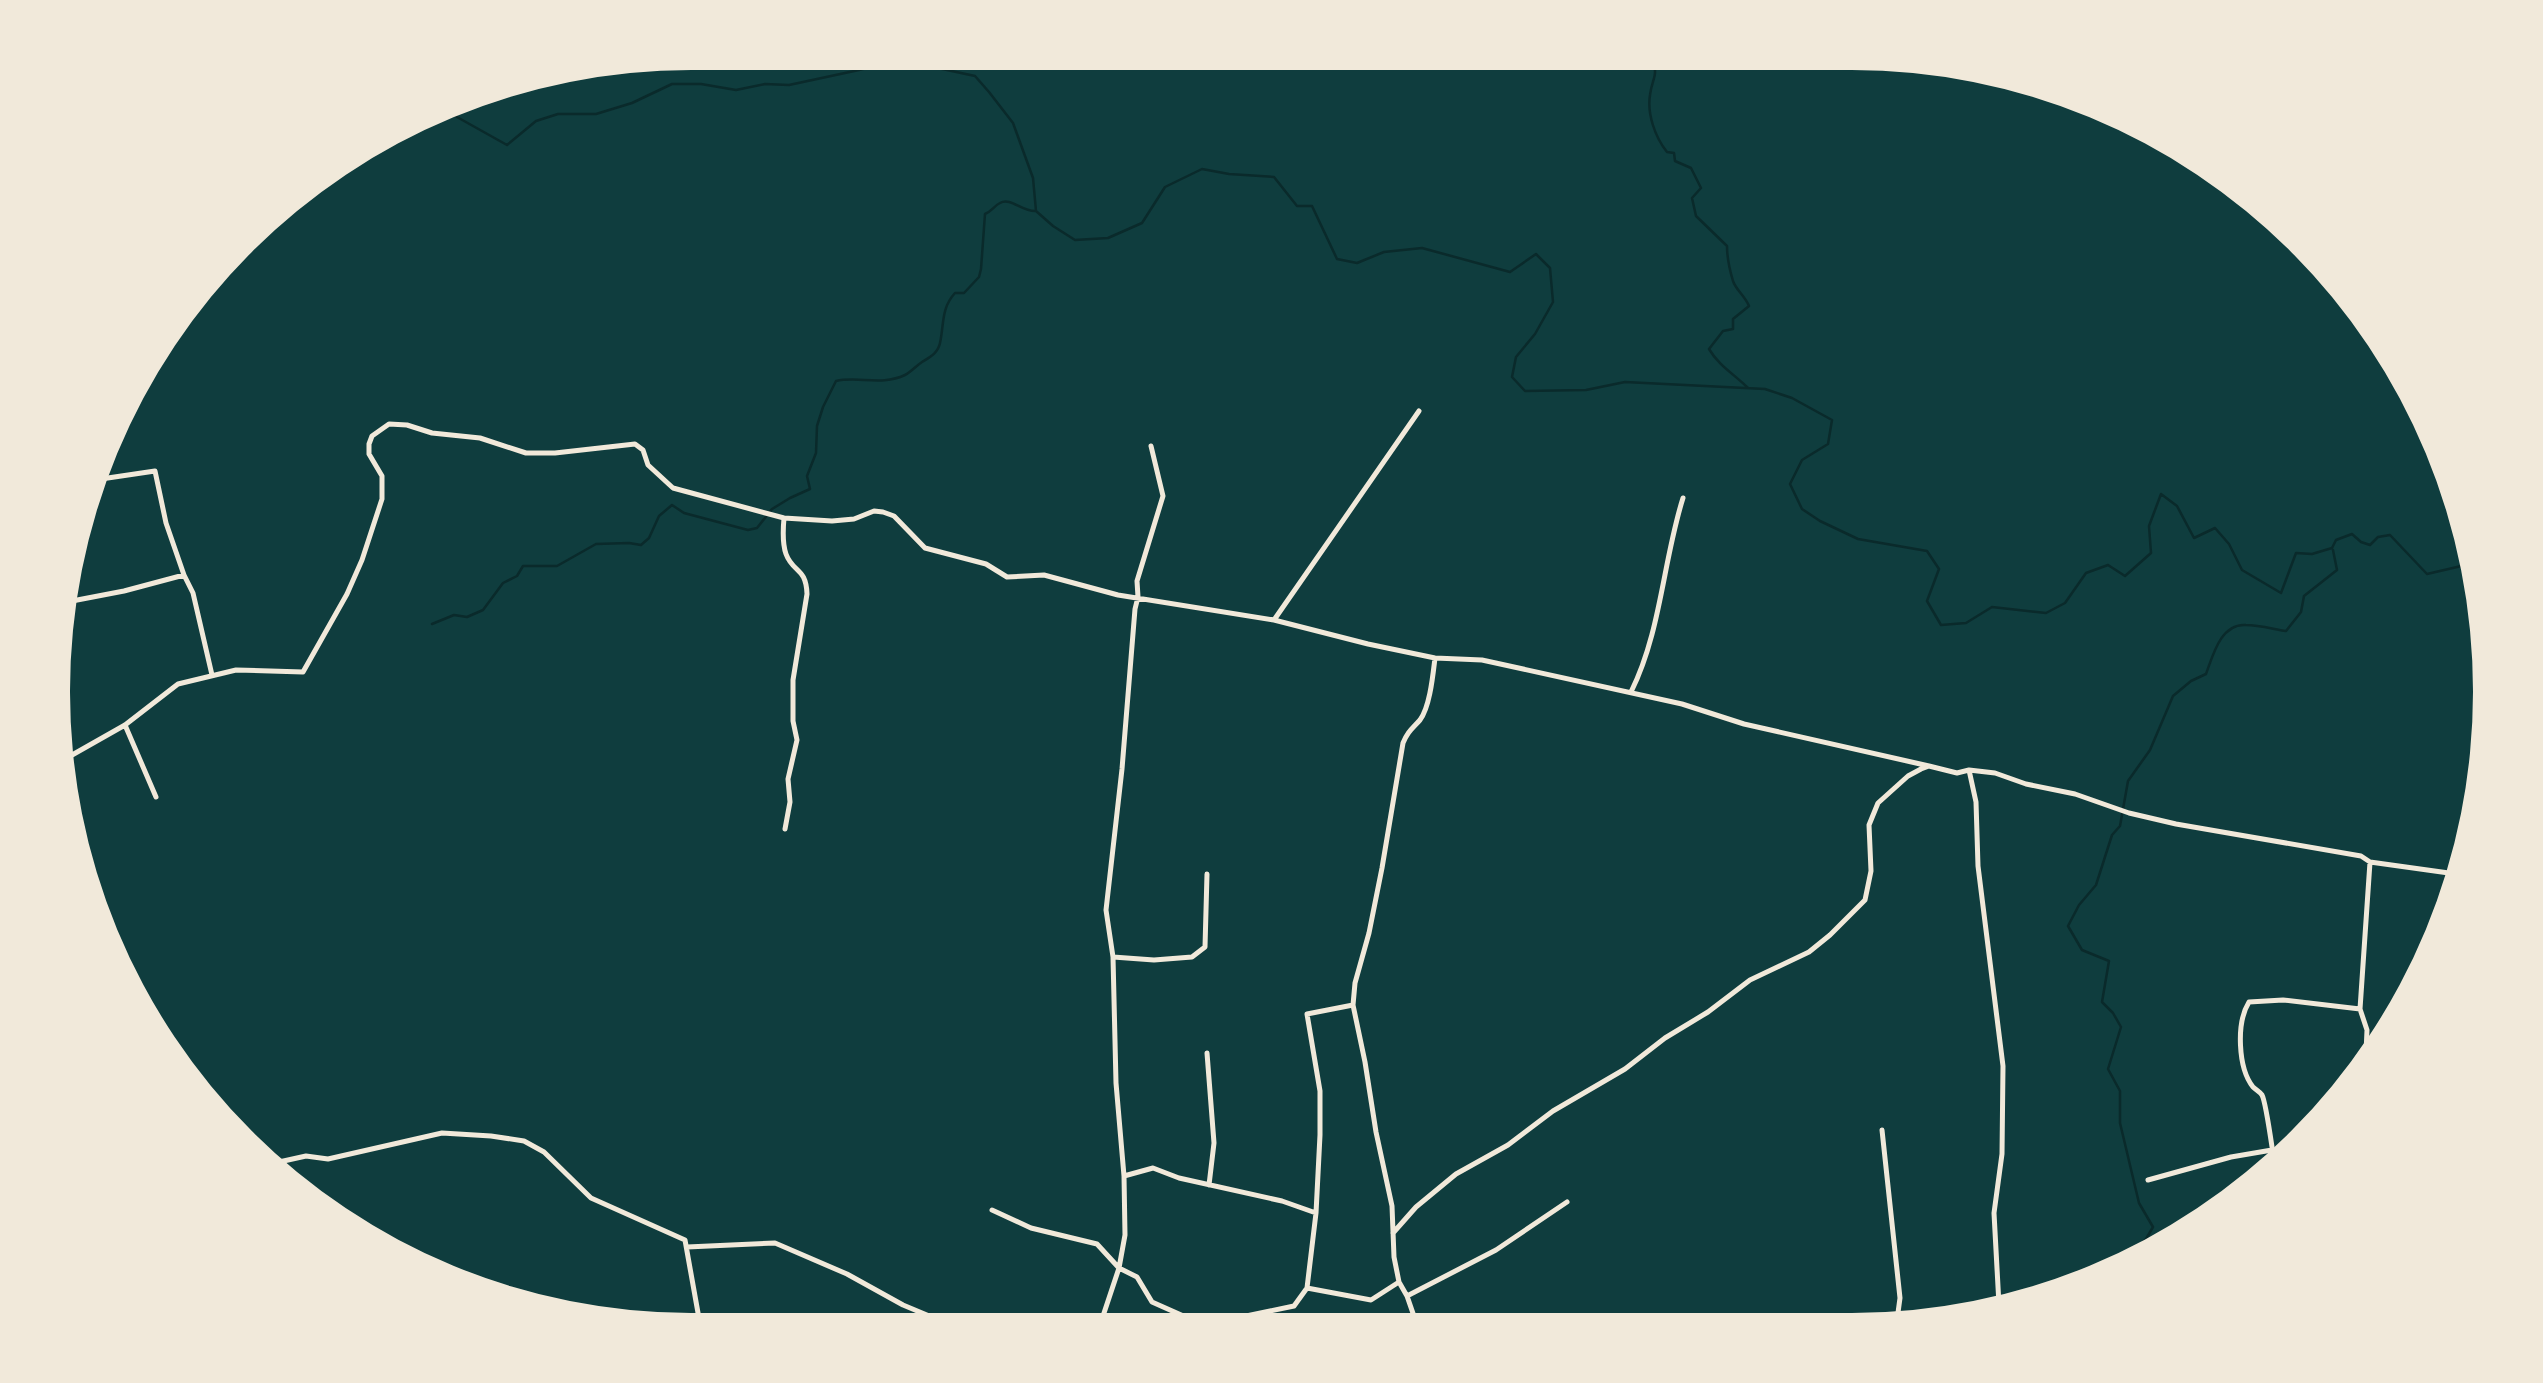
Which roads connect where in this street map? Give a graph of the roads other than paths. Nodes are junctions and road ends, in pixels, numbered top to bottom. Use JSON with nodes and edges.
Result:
{"nodes":[{"id":1,"x":1419,"y":411,"type":"dead end"},
{"id":2,"x":1151,"y":446,"type":"dead end"},
{"id":3,"x":108,"y":478,"type":"edge"},
{"id":4,"x":1683,"y":498,"type":"dead end"},
{"id":5,"x":784,"y":518,"type":"junction"},
{"id":6,"x":184,"y":575,"type":"junction"},
{"id":7,"x":1138,"y":597,"type":"junction"},
{"id":8,"x":77,"y":599,"type":"edge"},
{"id":9,"x":1274,"y":620,"type":"junction"},
{"id":10,"x":1435,"y":657,"type":"junction"},
{"id":11,"x":212,"y":676,"type":"junction"},
{"id":12,"x":1632,"y":692,"type":"junction"},
{"id":13,"x":125,"y":725,"type":"junction"},
{"id":14,"x":73,"y":754,"type":"edge"},
{"id":15,"x":1929,"y":766,"type":"junction"},
{"id":16,"x":1969,"y":770,"type":"junction"},
{"id":17,"x":156,"y":797,"type":"dead end"},
{"id":18,"x":785,"y":829,"type":"dead end"},
{"id":19,"x":2370,"y":862,"type":"junction"},
{"id":20,"x":2446,"y":873,"type":"edge"},
{"id":21,"x":1207,"y":874,"type":"dead end"},
{"id":22,"x":1113,"y":957,"type":"junction"},
{"id":23,"x":1353,"y":1005,"type":"junction"},
{"id":24,"x":2360,"y":1009,"type":"junction"},
{"id":25,"x":2367,"y":1039,"type":"edge"},
{"id":26,"x":1206,"y":1053,"type":"dead end"},
{"id":27,"x":1882,"y":1130,"type":"dead end"},
{"id":28,"x":2272,"y":1149,"type":"edge"},
{"id":29,"x":2270,"y":1150,"type":"edge"},
{"id":30,"x":284,"y":1161,"type":"edge"},
{"id":31,"x":1124,"y":1176,"type":"junction"},
{"id":32,"x":2148,"y":1180,"type":"dead end"},
{"id":33,"x":1209,"y":1185,"type":"junction"},
{"id":34,"x":1567,"y":1202,"type":"dead end"},
{"id":35,"x":992,"y":1210,"type":"dead end"},
{"id":36,"x":1316,"y":1213,"type":"junction"},
{"id":37,"x":1393,"y":1233,"type":"junction"},
{"id":38,"x":687,"y":1247,"type":"junction"},
{"id":39,"x":1119,"y":1268,"type":"junction"},
{"id":40,"x":1399,"y":1282,"type":"junction"},
{"id":41,"x":1307,"y":1288,"type":"junction"},
{"id":42,"x":1998,"y":1295,"type":"edge"},
{"id":43,"x":1407,"y":1296,"type":"junction"},
{"id":44,"x":1899,"y":1311,"type":"edge"},
{"id":45,"x":698,"y":1313,"type":"edge"},
{"id":46,"x":922,"y":1313,"type":"edge"},
{"id":47,"x":1104,"y":1313,"type":"edge"},
{"id":48,"x":1176,"y":1313,"type":"edge"},
{"id":49,"x":1263,"y":1313,"type":"edge"},
{"id":50,"x":1413,"y":1313,"type":"edge"}],
"edges":[{"from":1,"to":9,"type":"street"},
{"from":2,"to":7,"type":"street"},
{"from":3,"to":6,"type":"street"},
{"from":4,"to":12,"type":"street"},
{"from":5,"to":7,"type":"street"},
{"from":5,"to":11,"type":"street"},
{"from":5,"to":18,"type":"street"},
{"from":6,"to":8,"type":"street"},
{"from":6,"to":11,"type":"street"},
{"from":7,"to":9,"type":"street"},
{"from":7,"to":22,"type":"street"},
{"from":9,"to":10,"type":"street"},
{"from":10,"to":12,"type":"street"},
{"from":10,"to":23,"type":"street"},
{"from":11,"to":13,"type":"street"},
{"from":12,"to":15,"type":"street"},
{"from":13,"to":14,"type":"street"},
{"from":13,"to":17,"type":"street"},
{"from":15,"to":16,"type":"street"},
{"from":15,"to":37,"type":"street"},
{"from":16,"to":19,"type":"street"},
{"from":16,"to":42,"type":"street"},
{"from":19,"to":20,"type":"street"},
{"from":19,"to":24,"type":"street"},
{"from":21,"to":22,"type":"street"},
{"from":22,"to":31,"type":"street"},
{"from":23,"to":36,"type":"street"},
{"from":23,"to":37,"type":"street"},
{"from":24,"to":25,"type":"street"},
{"from":24,"to":28,"type":"street"},
{"from":26,"to":33,"type":"street"},
{"from":27,"to":44,"type":"street"},
{"from":29,"to":32,"type":"street"},
{"from":30,"to":38,"type":"street"},
{"from":31,"to":33,"type":"street"},
{"from":31,"to":39,"type":"street"},
{"from":33,"to":36,"type":"street"},
{"from":34,"to":43,"type":"street"},
{"from":35,"to":39,"type":"street"},
{"from":36,"to":41,"type":"street"},
{"from":37,"to":40,"type":"street"},
{"from":38,"to":45,"type":"street"},
{"from":38,"to":46,"type":"street"},
{"from":39,"to":47,"type":"street"},
{"from":39,"to":48,"type":"street"},
{"from":40,"to":41,"type":"street"},
{"from":40,"to":43,"type":"street"},
{"from":41,"to":49,"type":"street"},
{"from":43,"to":50,"type":"street"}]}
